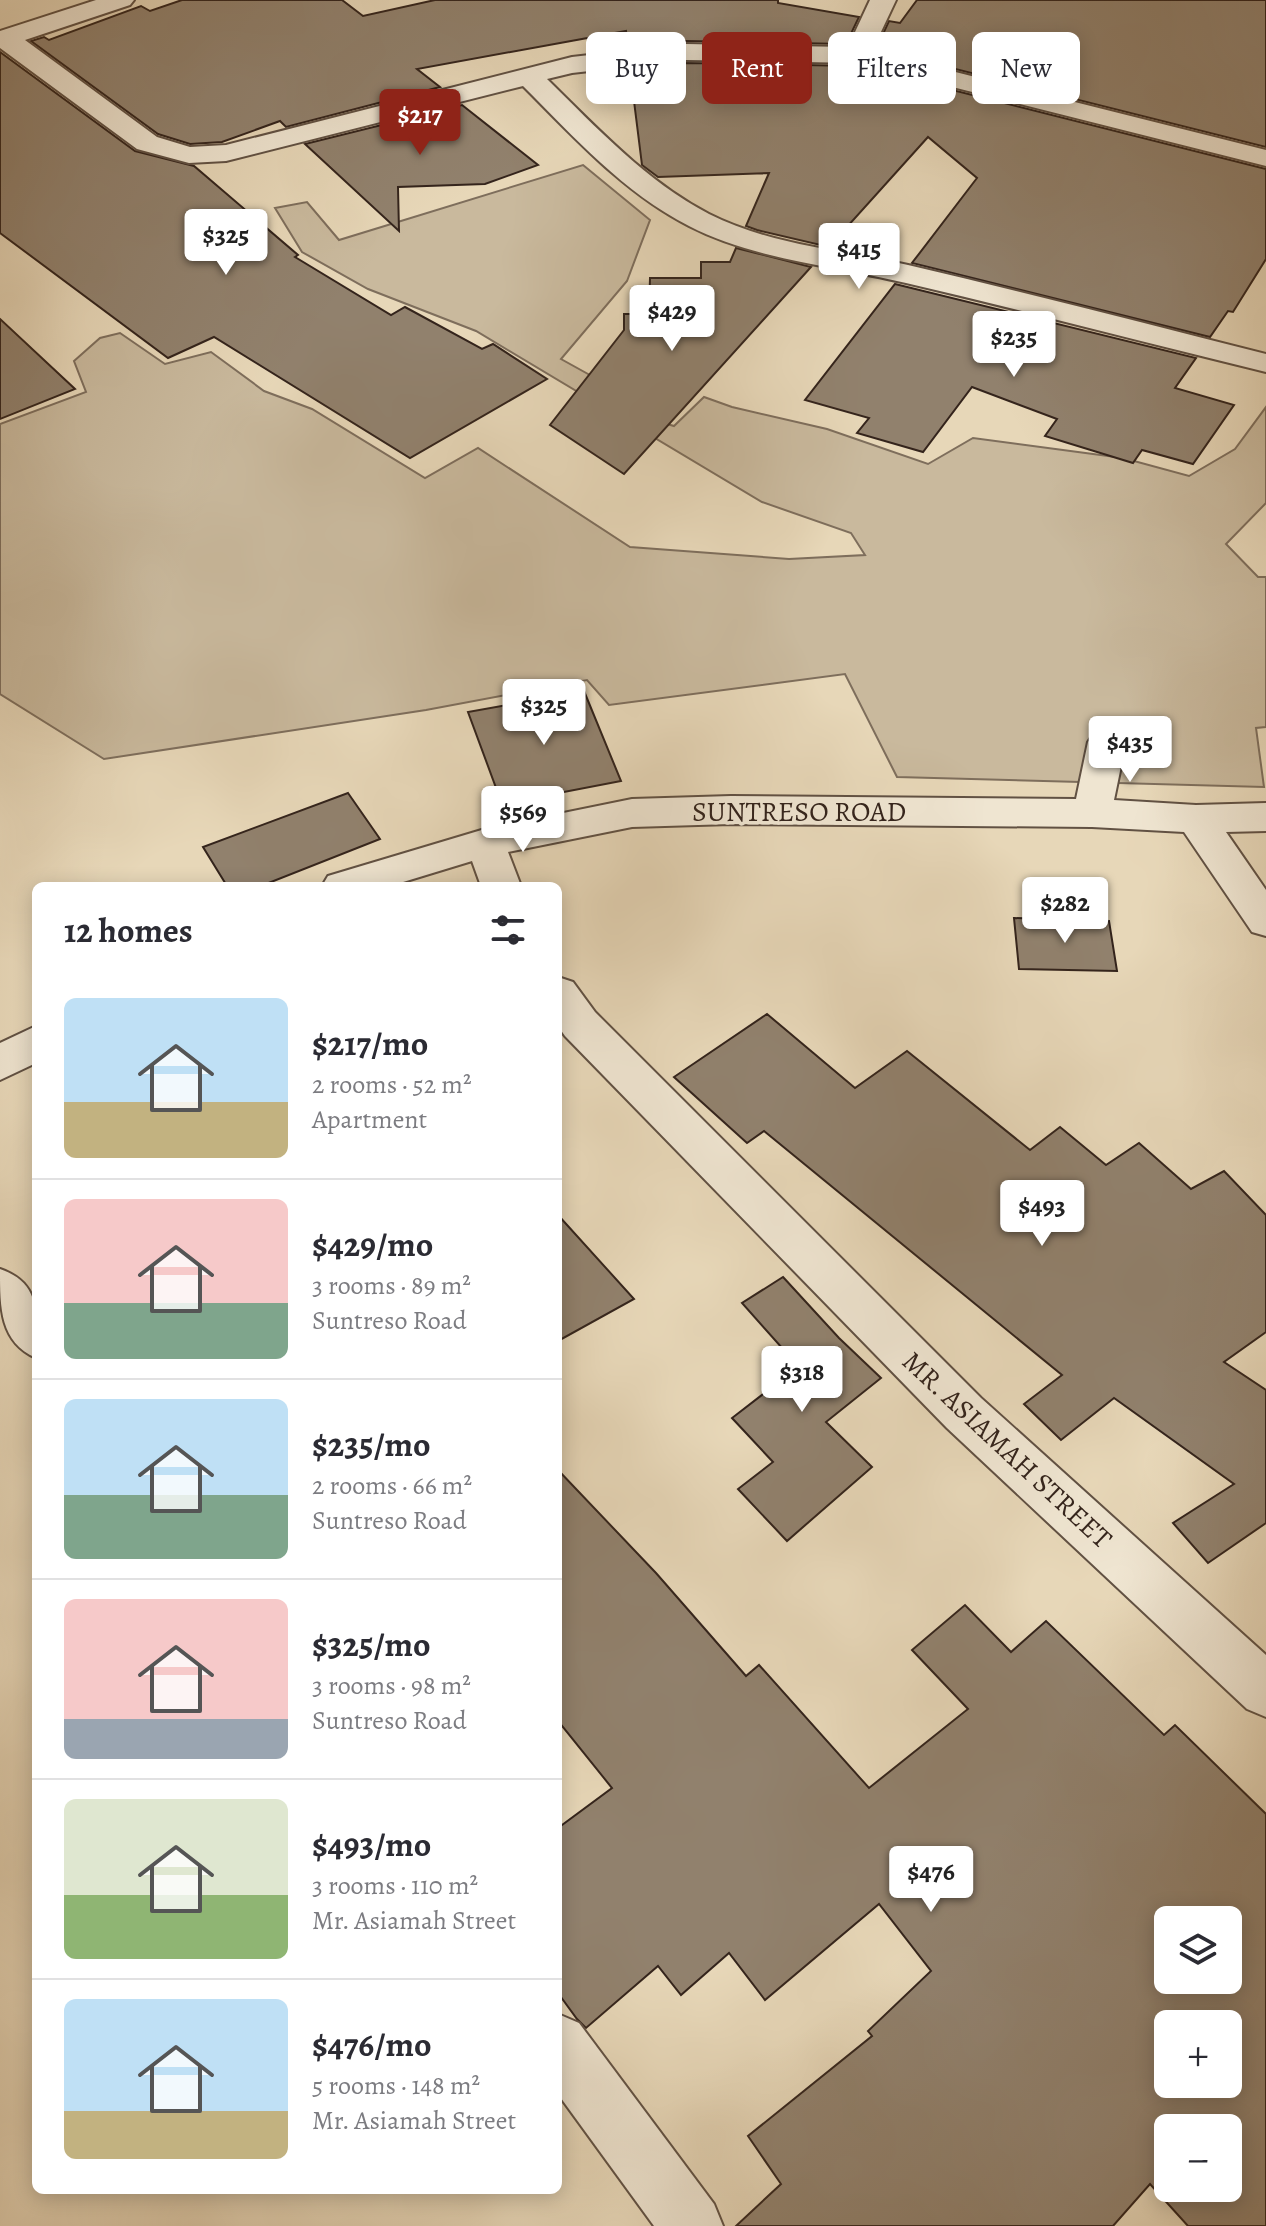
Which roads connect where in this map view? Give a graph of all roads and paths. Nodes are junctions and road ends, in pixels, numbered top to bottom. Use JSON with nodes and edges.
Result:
{"nodes":[{"id":1,"x":121,"y":0,"type":"edge"},
{"id":2,"x":883,"y":0,"type":"edge"},
{"id":3,"x":868,"y":32,"type":"edge"},
{"id":4,"x":3,"y":39,"type":"edge"},
{"id":5,"x":828,"y":54,"type":"edge"},
{"id":6,"x":527,"y":75,"type":"junction"},
{"id":7,"x":956,"y":80,"type":"edge"},
{"id":8,"x":1266,"y":158,"type":"edge"},
{"id":9,"x":1262,"y":353,"type":"edge"},
{"id":10,"x":1107,"y":742,"type":"dead end"},
{"id":11,"x":1092,"y":813,"type":"junction"},
{"id":12,"x":1266,"y":817,"type":"edge"},
{"id":13,"x":1196,"y":819,"type":"junction"},
{"id":14,"x":485,"y":843,"type":"junction"},
{"id":15,"x":355,"y":882,"type":"edge"},
{"id":16,"x":500,"y":882,"type":"edge"},
{"id":17,"x":1266,"y":921,"type":"edge"},
{"id":18,"x":562,"y":999,"type":"edge"},
{"id":19,"x":32,"y":1045,"type":"edge"},
{"id":20,"x":0,"y":1063,"type":"edge"},
{"id":21,"x":0,"y":1289,"type":"edge"},
{"id":22,"x":32,"y":1332,"type":"edge"},
{"id":23,"x":1266,"y":1691,"type":"edge"},
{"id":24,"x":562,"y":2049,"type":"edge"},
{"id":25,"x":692,"y":2226,"type":"edge"}],
"edges":[{"from":1,"to":4,"type":"street"},
{"from":2,"to":3,"type":"street"},
{"from":4,"to":6,"type":"street"},
{"from":5,"to":6,"type":"street"},
{"from":6,"to":9,"type":"street"},
{"from":7,"to":8,"type":"street"},
{"from":10,"to":11,"type":"street"},
{"from":11,"to":13,"type":"street","name":"SUNTRESO ROAD"},
{"from":11,"to":14,"type":"street","name":"SUNTRESO ROAD"},
{"from":12,"to":13,"type":"street","name":"SUNTRESO ROAD"},
{"from":13,"to":17,"type":"street"},
{"from":14,"to":15,"type":"street","name":"SUNTRESO ROAD"},
{"from":14,"to":16,"type":"street"},
{"from":18,"to":23,"type":"street","name":"MR. ASIAMAH STREET"},
{"from":19,"to":20,"type":"street"},
{"from":21,"to":22,"type":"street"},
{"from":24,"to":25,"type":"street"}]}
